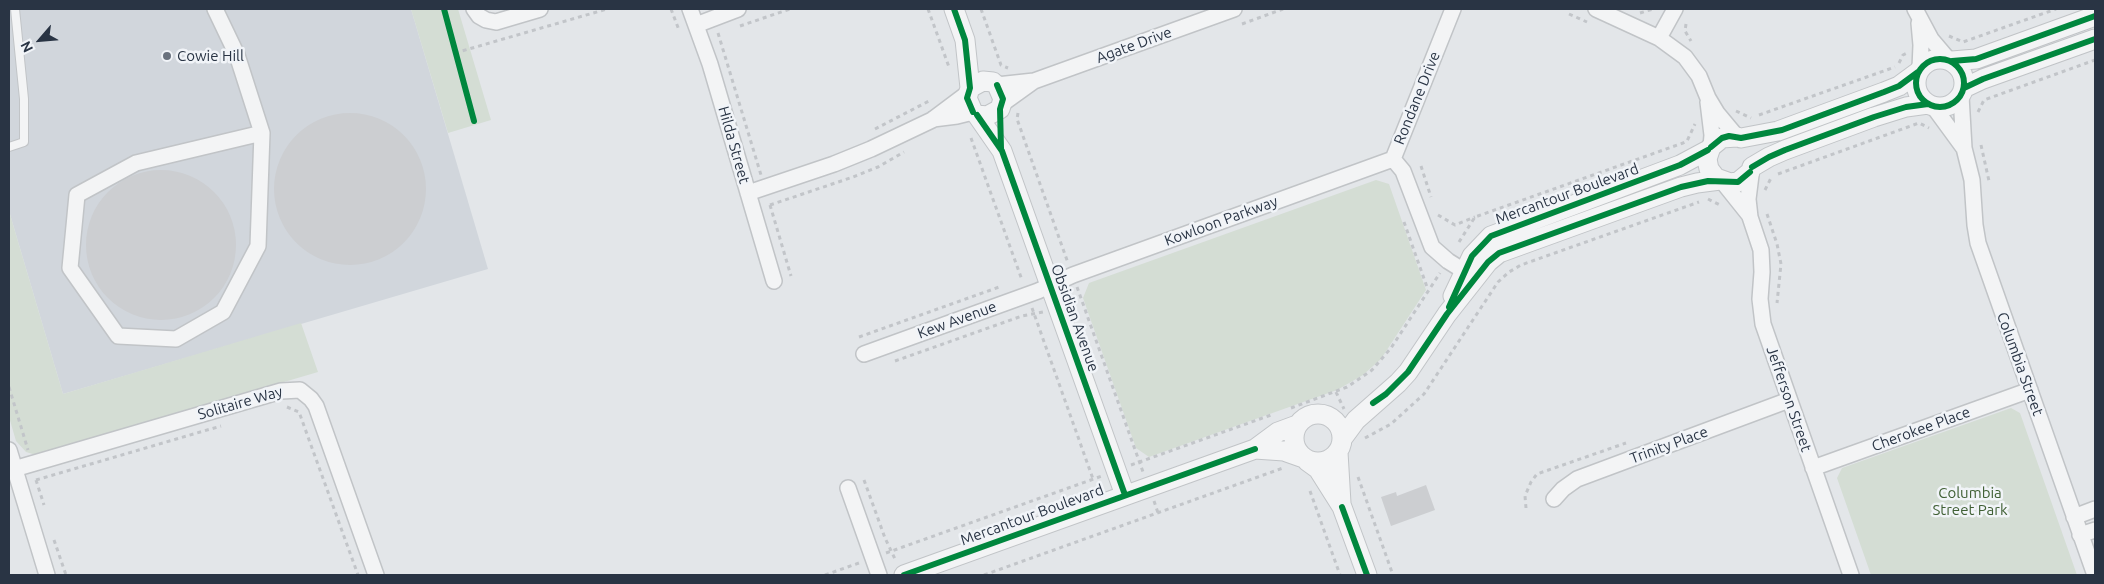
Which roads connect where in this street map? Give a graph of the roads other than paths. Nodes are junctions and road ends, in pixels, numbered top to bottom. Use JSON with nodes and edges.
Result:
{"nodes":[{"id":1,"x":15,"y":9,"type":"edge"},
{"id":2,"x":216,"y":9,"type":"edge"},
{"id":3,"x":474,"y":9,"type":"edge"},
{"id":4,"x":540,"y":9,"type":"edge"},
{"id":5,"x":690,"y":9,"type":"edge"},
{"id":6,"x":738,"y":9,"type":"edge"},
{"id":7,"x":954,"y":9,"type":"edge"},
{"id":8,"x":1234,"y":9,"type":"edge"},
{"id":9,"x":1453,"y":9,"type":"edge"},
{"id":10,"x":1596,"y":9,"type":"edge"},
{"id":11,"x":1675,"y":9,"type":"edge"},
{"id":12,"x":1917,"y":13,"type":"edge"},
{"id":13,"x":2095,"y":16,"type":"edge"},
{"id":14,"x":696,"y":25,"type":"junction"},
{"id":15,"x":1659,"y":38,"type":"junction"},
{"id":16,"x":2095,"y":39,"type":"edge"},
{"id":17,"x":965,"y":40,"type":"junction"},
{"id":18,"x":1934,"y":42,"type":"junction"},
{"id":19,"x":1950,"y":60,"type":"junction"},
{"id":20,"x":1919,"y":70,"type":"junction"},
{"id":21,"x":1034,"y":81,"type":"junction"},
{"id":22,"x":995,"y":84,"type":"junction"},
{"id":23,"x":969,"y":90,"type":"junction"},
{"id":24,"x":1962,"y":92,"type":"junction"},
{"id":25,"x":1708,"y":98,"type":"junction"},
{"id":26,"x":1930,"y":105,"type":"junction"},
{"id":27,"x":1007,"y":108,"type":"junction"},
{"id":28,"x":975,"y":113,"type":"junction"},
{"id":29,"x":932,"y":120,"type":"junction"},
{"id":30,"x":262,"y":133,"type":"junction"},
{"id":31,"x":1739,"y":138,"type":"junction"},
{"id":32,"x":9,"y":147,"type":"edge"},
{"id":33,"x":1964,"y":148,"type":"junction"},
{"id":34,"x":1710,"y":149,"type":"junction"},
{"id":35,"x":1002,"y":151,"type":"junction"},
{"id":36,"x":1393,"y":159,"type":"junction"},
{"id":37,"x":1751,"y":170,"type":"junction"},
{"id":38,"x":1721,"y":181,"type":"junction"},
{"id":39,"x":748,"y":194,"type":"junction"},
{"id":40,"x":1750,"y":217,"type":"junction"},
{"id":41,"x":1470,"y":275,"type":"junction"},
{"id":42,"x":774,"y":282,"type":"dead end"},
{"id":43,"x":1050,"y":285,"type":"junction"},
{"id":44,"x":864,"y":354,"type":"dead end"},
{"id":45,"x":2030,"y":390,"type":"junction"},
{"id":46,"x":1789,"y":400,"type":"junction"},
{"id":47,"x":1373,"y":403,"type":"junction"},
{"id":48,"x":1328,"y":416,"type":"junction"},
{"id":49,"x":1293,"y":417,"type":"junction"},
{"id":50,"x":1346,"y":444,"type":"junction"},
{"id":51,"x":1255,"y":449,"type":"junction"},
{"id":52,"x":9,"y":450,"type":"edge"},
{"id":53,"x":1299,"y":461,"type":"junction"},
{"id":54,"x":1813,"y":468,"type":"junction"},
{"id":55,"x":14,"y":469,"type":"junction"},
{"id":56,"x":848,"y":488,"type":"dead end"},
{"id":57,"x":1125,"y":495,"type":"junction"},
{"id":58,"x":1554,"y":499,"type":"dead end"},
{"id":59,"x":1342,"y":507,"type":"junction"},
{"id":60,"x":2095,"y":509,"type":"edge"},
{"id":61,"x":2074,"y":517,"type":"junction"},
{"id":62,"x":2095,"y":530,"type":"edge"},
{"id":63,"x":2080,"y":535,"type":"junction"},
{"id":64,"x":901,"y":571,"type":"edge"},
{"id":65,"x":929,"y":571,"type":"edge"},
{"id":66,"x":47,"y":575,"type":"edge"},
{"id":67,"x":376,"y":575,"type":"edge"},
{"id":68,"x":879,"y":575,"type":"edge"},
{"id":69,"x":1367,"y":575,"type":"edge"},
{"id":70,"x":1851,"y":575,"type":"edge"},
{"id":71,"x":2095,"y":575,"type":"edge"}],
"edges":[{"from":1,"to":32,"type":"lane"},
{"from":2,"to":30,"type":"street"},
{"from":3,"to":4,"type":"street"},
{"from":5,"to":14,"type":"street","name":"Hilda Street"},
{"from":6,"to":14,"type":"street"},
{"from":7,"to":17,"type":"street"},
{"from":8,"to":21,"type":"street","name":"Agate Drive"},
{"from":9,"to":36,"type":"street","name":"Rondane Drive"},
{"from":10,"to":15,"type":"street"},
{"from":11,"to":15,"type":"street"},
{"from":12,"to":18,"type":"street"},
{"from":13,"to":19,"type":"street"},
{"from":14,"to":39,"type":"street","name":"Hilda Street"},
{"from":15,"to":25,"type":"street"},
{"from":16,"to":24,"type":"street"},
{"from":17,"to":22,"type":"street"},
{"from":17,"to":23,"type":"street"},
{"from":18,"to":19,"type":"street"},
{"from":18,"to":20,"type":"street"},
{"from":19,"to":20,"type":"street"},
{"from":19,"to":24,"type":"street"},
{"from":20,"to":26,"type":"street"},
{"from":20,"to":31,"type":"street"},
{"from":21,"to":22,"type":"street","name":"Agate Drive"},
{"from":21,"to":27,"type":"street","name":"Agate Drive"},
{"from":22,"to":23,"type":"street"},
{"from":22,"to":27,"type":"street"},
{"from":23,"to":28,"type":"street"},
{"from":23,"to":29,"type":"street"},
{"from":24,"to":26,"type":"street"},
{"from":24,"to":33,"type":"street","name":"Columbia Street"},
{"from":25,"to":31,"type":"street"},
{"from":25,"to":34,"type":"street"},
{"from":26,"to":33,"type":"street","name":"Columbia Street"},
{"from":26,"to":37,"type":"street"},
{"from":27,"to":28,"type":"street"},
{"from":27,"to":35,"type":"street","name":"Obsidian Avenue"},
{"from":28,"to":29,"type":"street"},
{"from":28,"to":35,"type":"street","name":"Obsidian Avenue"},
{"from":29,"to":39,"type":"street"},
{"from":30,"to":30,"type":"street"},
{"from":31,"to":34,"type":"street"},
{"from":31,"to":37,"type":"street"},
{"from":33,"to":45,"type":"street","name":"Columbia Street"},
{"from":34,"to":38,"type":"street"},
{"from":34,"to":41,"type":"street","name":"Mercantour Boulevard"},
{"from":35,"to":43,"type":"street","name":"Obsidian Avenue"},
{"from":36,"to":41,"type":"street","name":"Rondane Drive"},
{"from":36,"to":43,"type":"street","name":"Kowloon Parkway"},
{"from":37,"to":38,"type":"street"},
{"from":37,"to":40,"type":"street","name":"Jefferson Street"},
{"from":38,"to":40,"type":"street","name":"Jefferson Street"},
{"from":38,"to":41,"type":"street","name":"Mercantour Boulevard"},
{"from":39,"to":42,"type":"street","name":"Hilda Street"},
{"from":40,"to":46,"type":"street","name":"Jefferson Street"},
{"from":41,"to":47,"type":"street","name":"Mercantour Boulevard"},
{"from":43,"to":44,"type":"street","name":"Kew Avenue"},
{"from":43,"to":57,"type":"street","name":"Obsidian Avenue"},
{"from":45,"to":54,"type":"street","name":"Cherokee Place"},
{"from":45,"to":61,"type":"street","name":"Columbia Street"},
{"from":46,"to":54,"type":"street","name":"Jefferson Street"},
{"from":46,"to":58,"type":"street","name":"Trinity Place"},
{"from":47,"to":48,"type":"street","name":"Mercantour Boulevard"},
{"from":47,"to":50,"type":"street","name":"Mercantour Boulevard"},
{"from":48,"to":49,"type":"street"},
{"from":48,"to":50,"type":"street"},
{"from":49,"to":51,"type":"street","name":"Mercantour Boulevard"},
{"from":49,"to":53,"type":"street"},
{"from":50,"to":53,"type":"street"},
{"from":50,"to":59,"type":"street"},
{"from":51,"to":53,"type":"street","name":"Mercantour Boulevard"},
{"from":51,"to":57,"type":"street","name":"Mercantour Boulevard"},
{"from":52,"to":55,"type":"street"},
{"from":53,"to":59,"type":"street"},
{"from":54,"to":70,"type":"street","name":"Jefferson Street"},
{"from":55,"to":66,"type":"street"},
{"from":55,"to":67,"type":"street","name":"Solitaire Way"},
{"from":56,"to":68,"type":"street"},
{"from":57,"to":65,"type":"street","name":"Mercantour Boulevard"},
{"from":59,"to":69,"type":"street"},
{"from":60,"to":61,"type":"street"},
{"from":61,"to":63,"type":"street","name":"Columbia Street"},
{"from":62,"to":63,"type":"street"},
{"from":63,"to":71,"type":"street","name":"Columbia Street"},
{"from":64,"to":65,"type":"street","name":"Mercantour Boulevard"}]}
